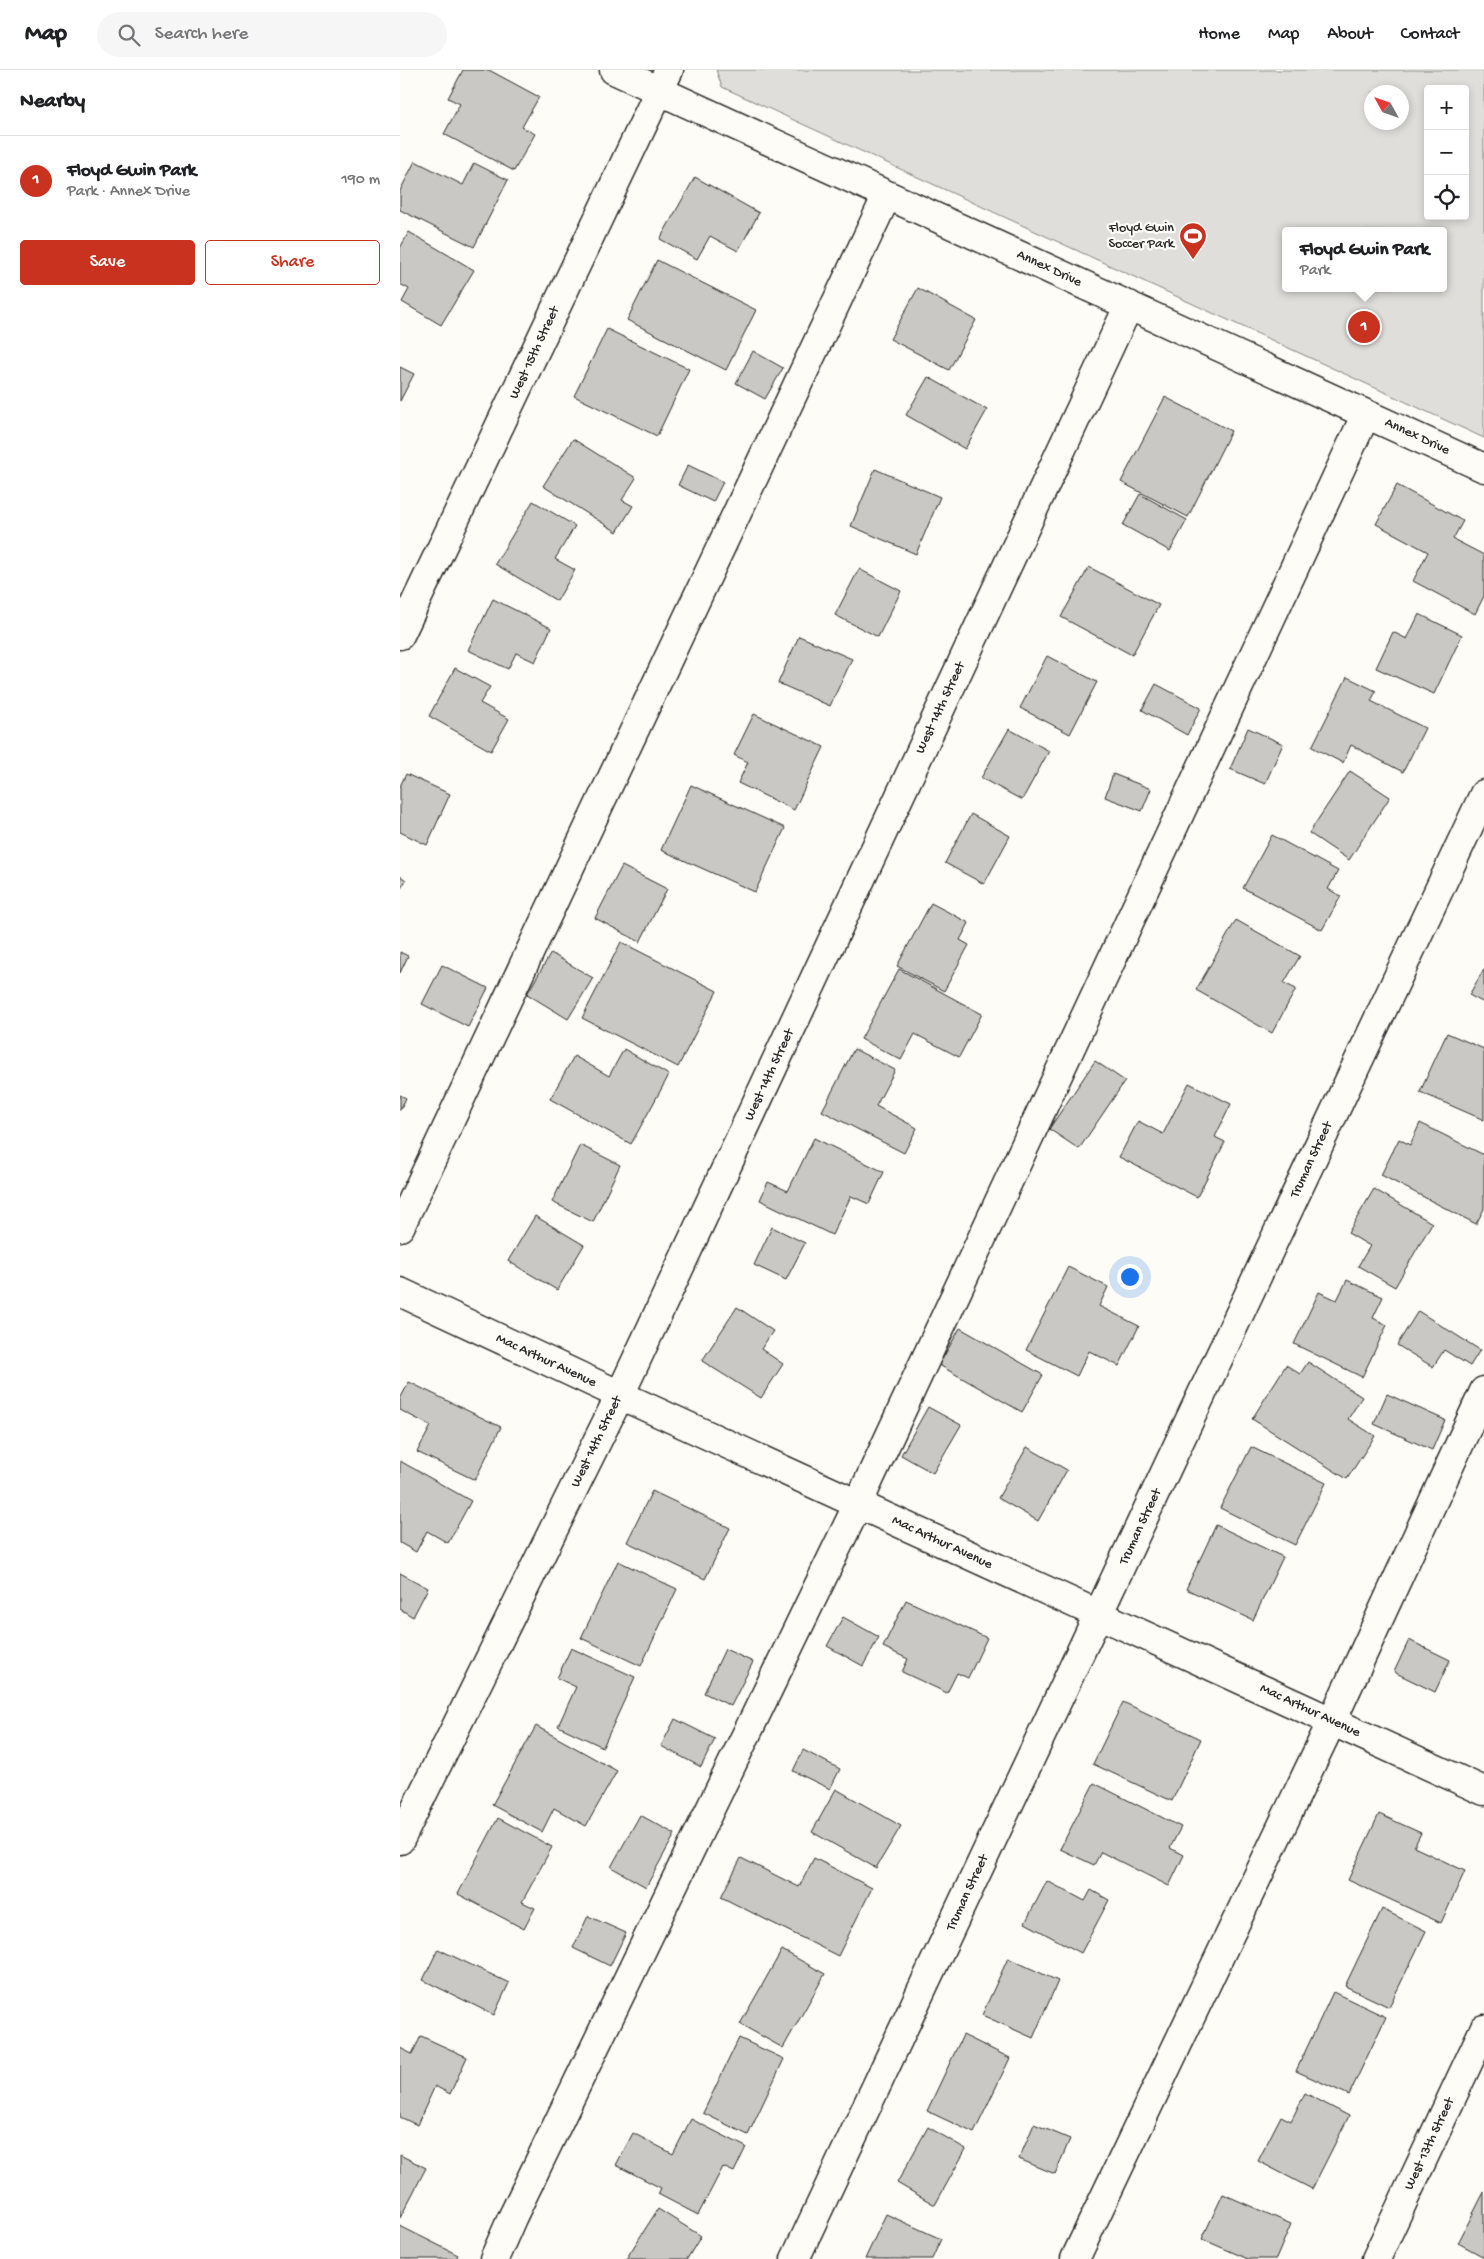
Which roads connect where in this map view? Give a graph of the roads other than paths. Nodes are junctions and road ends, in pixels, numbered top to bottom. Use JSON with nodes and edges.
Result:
{"nodes":[{"id":1,"x":614,"y":70,"type":"edge"},
{"id":2,"x":664,"y":80,"type":"edge"},
{"id":3,"x":887,"y":195,"type":"junction"},
{"id":4,"x":1129,"y":305,"type":"junction"},
{"id":5,"x":1366,"y":414,"type":"junction"},
{"id":6,"x":1484,"y":468,"type":"edge"},
{"id":7,"x":400,"y":635,"type":"edge"},
{"id":8,"x":1484,"y":794,"type":"edge"},
{"id":9,"x":400,"y":1227,"type":"edge"},
{"id":10,"x":400,"y":1292,"type":"edge"},
{"id":11,"x":1484,"y":1390,"type":"edge"},
{"id":12,"x":620,"y":1395,"type":"junction"},
{"id":13,"x":858,"y":1504,"type":"junction"},
{"id":14,"x":1099,"y":1615,"type":"junction"},
{"id":15,"x":1332,"y":1721,"type":"junction"},
{"id":16,"x":1484,"y":1791,"type":"edge"},
{"id":17,"x":400,"y":1840,"type":"edge"},
{"id":18,"x":1484,"y":2029,"type":"edge"},
{"id":19,"x":494,"y":2259,"type":"edge"},
{"id":20,"x":795,"y":2259,"type":"edge"},
{"id":21,"x":1075,"y":2259,"type":"edge"},
{"id":22,"x":1376,"y":2259,"type":"edge"}],
"edges":[{"from":1,"to":2,"type":"street","name":"Annex Drive"},
{"from":2,"to":3,"type":"street","name":"Annex Drive"},
{"from":2,"to":7,"type":"street","name":"West 15th Street"},
{"from":3,"to":4,"type":"street","name":"Annex Drive"},
{"from":3,"to":9,"type":"street"},
{"from":4,"to":5,"type":"street","name":"Annex Drive"},
{"from":4,"to":12,"type":"street","name":"West 14th Street"},
{"from":5,"to":6,"type":"street","name":"Annex Drive"},
{"from":5,"to":13,"type":"street"},
{"from":8,"to":14,"type":"street","name":"Truman Street"},
{"from":10,"to":12,"type":"street","name":"Mac Arthur Avenue"},
{"from":11,"to":15,"type":"street"},
{"from":12,"to":13,"type":"street","name":"Mac Arthur Avenue"},
{"from":12,"to":17,"type":"street","name":"West 14th Street"},
{"from":13,"to":14,"type":"street","name":"Mac Arthur Avenue"},
{"from":13,"to":19,"type":"street"},
{"from":14,"to":15,"type":"street","name":"Mac Arthur Avenue"},
{"from":14,"to":20,"type":"street","name":"Truman Street"},
{"from":15,"to":16,"type":"street","name":"Mac Arthur Avenue"},
{"from":15,"to":21,"type":"street"},
{"from":18,"to":22,"type":"street","name":"West 13th Street"}]}
